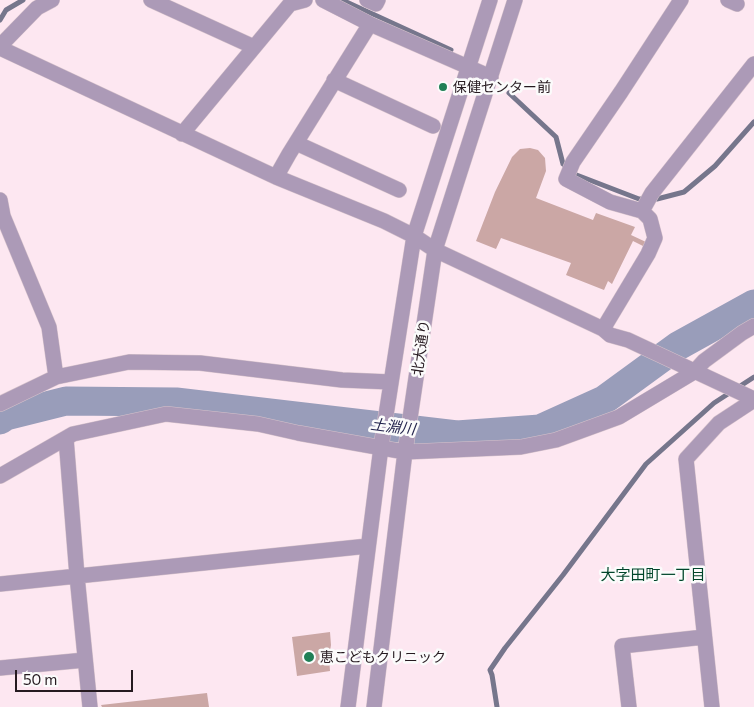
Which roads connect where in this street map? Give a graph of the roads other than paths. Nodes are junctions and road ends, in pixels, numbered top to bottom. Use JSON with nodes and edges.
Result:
{"nodes":[{"id":1,"x":52,"y":0,"type":"edge"},
{"id":2,"x":150,"y":0,"type":"edge"},
{"id":3,"x":305,"y":0,"type":"edge"},
{"id":4,"x":323,"y":0,"type":"edge"},
{"id":5,"x":367,"y":0,"type":"edge"},
{"id":6,"x":378,"y":0,"type":"edge"},
{"id":7,"x":490,"y":0,"type":"edge"},
{"id":8,"x":515,"y":0,"type":"edge"},
{"id":9,"x":681,"y":0,"type":"edge"},
{"id":10,"x":287,"y":2,"type":"edge"},
{"id":11,"x":370,"y":24,"type":"junction"},
{"id":12,"x":0,"y":47,"type":"edge"},
{"id":13,"x":254,"y":47,"type":"junction"},
{"id":14,"x":754,"y":64,"type":"edge"},
{"id":15,"x":468,"y":67,"type":"junction"},
{"id":16,"x":492,"y":77,"type":"junction"},
{"id":17,"x":334,"y":80,"type":"junction"},
{"id":18,"x":433,"y":126,"type":"dead end"},
{"id":19,"x":182,"y":134,"type":"junction"},
{"id":20,"x":296,"y":143,"type":"junction"},
{"id":21,"x":276,"y":177,"type":"junction"},
{"id":22,"x":399,"y":190,"type":"dead end"},
{"id":23,"x":0,"y":200,"type":"edge"},
{"id":24,"x":647,"y":202,"type":"junction"},
{"id":25,"x":414,"y":236,"type":"junction"},
{"id":26,"x":436,"y":250,"type":"junction"},
{"id":27,"x":754,"y":326,"type":"edge"},
{"id":28,"x":603,"y":330,"type":"junction"},
{"id":29,"x":690,"y":369,"type":"junction"},
{"id":30,"x":56,"y":377,"type":"junction"},
{"id":31,"x":390,"y":385,"type":"junction"},
{"id":32,"x":754,"y":399,"type":"edge"},
{"id":33,"x":0,"y":404,"type":"edge"},
{"id":34,"x":66,"y":438,"type":"junction"},
{"id":35,"x":381,"y":444,"type":"junction"},
{"id":36,"x":406,"y":448,"type":"junction"},
{"id":37,"x":0,"y":476,"type":"edge"},
{"id":38,"x":368,"y":546,"type":"junction"},
{"id":39,"x":77,"y":576,"type":"junction"},
{"id":40,"x":0,"y":584,"type":"edge"},
{"id":41,"x":704,"y":637,"type":"junction"},
{"id":42,"x":85,"y":660,"type":"junction"},
{"id":43,"x":0,"y":668,"type":"edge"},
{"id":44,"x":90,"y":707,"type":"edge"},
{"id":45,"x":348,"y":707,"type":"edge"},
{"id":46,"x":374,"y":707,"type":"edge"},
{"id":47,"x":629,"y":707,"type":"edge"},
{"id":48,"x":712,"y":707,"type":"edge"}],
"edges":[{"from":1,"to":12,"type":"street"},
{"from":2,"to":13,"type":"street"},
{"from":3,"to":10,"type":"street"},
{"from":4,"to":11,"type":"street"},
{"from":5,"to":6,"type":"street"},
{"from":7,"to":15,"type":"street"},
{"from":8,"to":16,"type":"street","name":"北大通り"},
{"from":9,"to":24,"type":"street"},
{"from":10,"to":13,"type":"street"},
{"from":11,"to":15,"type":"street"},
{"from":11,"to":17,"type":"street"},
{"from":12,"to":19,"type":"street"},
{"from":13,"to":19,"type":"street"},
{"from":14,"to":24,"type":"street"},
{"from":15,"to":16,"type":"street"},
{"from":15,"to":25,"type":"street"},
{"from":16,"to":26,"type":"street","name":"北大通り"},
{"from":17,"to":18,"type":"street"},
{"from":17,"to":20,"type":"street"},
{"from":19,"to":21,"type":"street"},
{"from":20,"to":21,"type":"street"},
{"from":20,"to":22,"type":"street"},
{"from":21,"to":25,"type":"street"},
{"from":23,"to":30,"type":"street"},
{"from":24,"to":28,"type":"street"},
{"from":25,"to":26,"type":"street"},
{"from":25,"to":31,"type":"street"},
{"from":26,"to":28,"type":"street"},
{"from":26,"to":36,"type":"street","name":"北大通り"},
{"from":27,"to":29,"type":"street"},
{"from":28,"to":29,"type":"street"},
{"from":29,"to":32,"type":"street"},
{"from":29,"to":36,"type":"street"},
{"from":30,"to":31,"type":"street"},
{"from":30,"to":33,"type":"street"},
{"from":31,"to":35,"type":"street"},
{"from":32,"to":41,"type":"street"},
{"from":34,"to":35,"type":"street"},
{"from":34,"to":37,"type":"street"},
{"from":34,"to":39,"type":"street"},
{"from":35,"to":36,"type":"street"},
{"from":35,"to":38,"type":"street"},
{"from":36,"to":46,"type":"street","name":"北大通り"},
{"from":38,"to":39,"type":"street"},
{"from":38,"to":45,"type":"street"},
{"from":39,"to":40,"type":"street"},
{"from":39,"to":42,"type":"street"},
{"from":41,"to":47,"type":"street"},
{"from":41,"to":48,"type":"street"},
{"from":42,"to":43,"type":"street"},
{"from":42,"to":44,"type":"street"}]}
